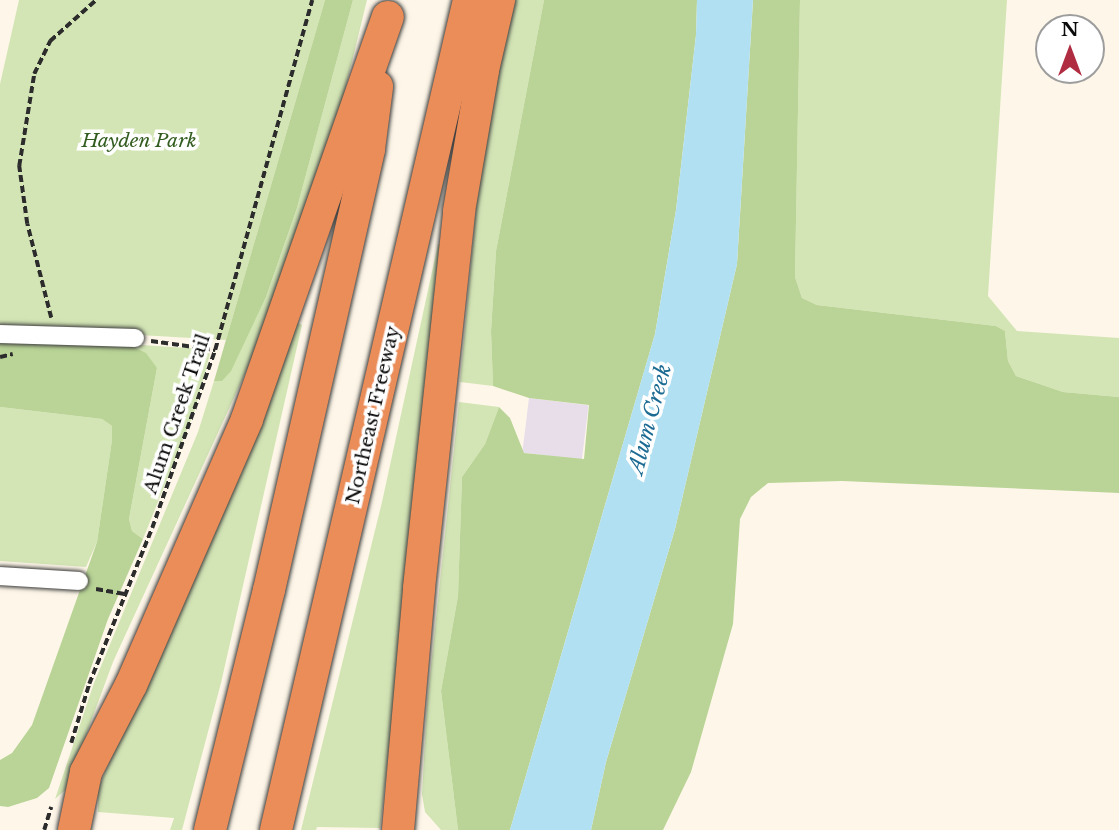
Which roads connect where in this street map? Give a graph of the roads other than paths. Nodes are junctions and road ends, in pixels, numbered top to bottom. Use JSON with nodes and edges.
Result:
{"nodes":[{"id":1,"x":469,"y":0,"type":"edge"},
{"id":2,"x":499,"y":0,"type":"edge"},
{"id":3,"x":390,"y":8,"type":"edge"},
{"id":4,"x":0,"y":334,"type":"edge"},
{"id":5,"x":135,"y":338,"type":"road end"},
{"id":6,"x":0,"y":576,"type":"edge"},
{"id":7,"x":79,"y":581,"type":"road end"},
{"id":8,"x":74,"y":830,"type":"edge"},
{"id":9,"x":210,"y":830,"type":"edge"},
{"id":10,"x":276,"y":830,"type":"edge"},
{"id":11,"x":398,"y":830,"type":"edge"}],
"edges":[{"from":1,"to":10,"type":"highway","name":"Northeast Freeway"},
{"from":2,"to":11,"type":"highway"},
{"from":3,"to":8,"type":"highway"},
{"from":3,"to":9,"type":"highway"},
{"from":4,"to":5,"type":"street"},
{"from":6,"to":7,"type":"street"}]}
